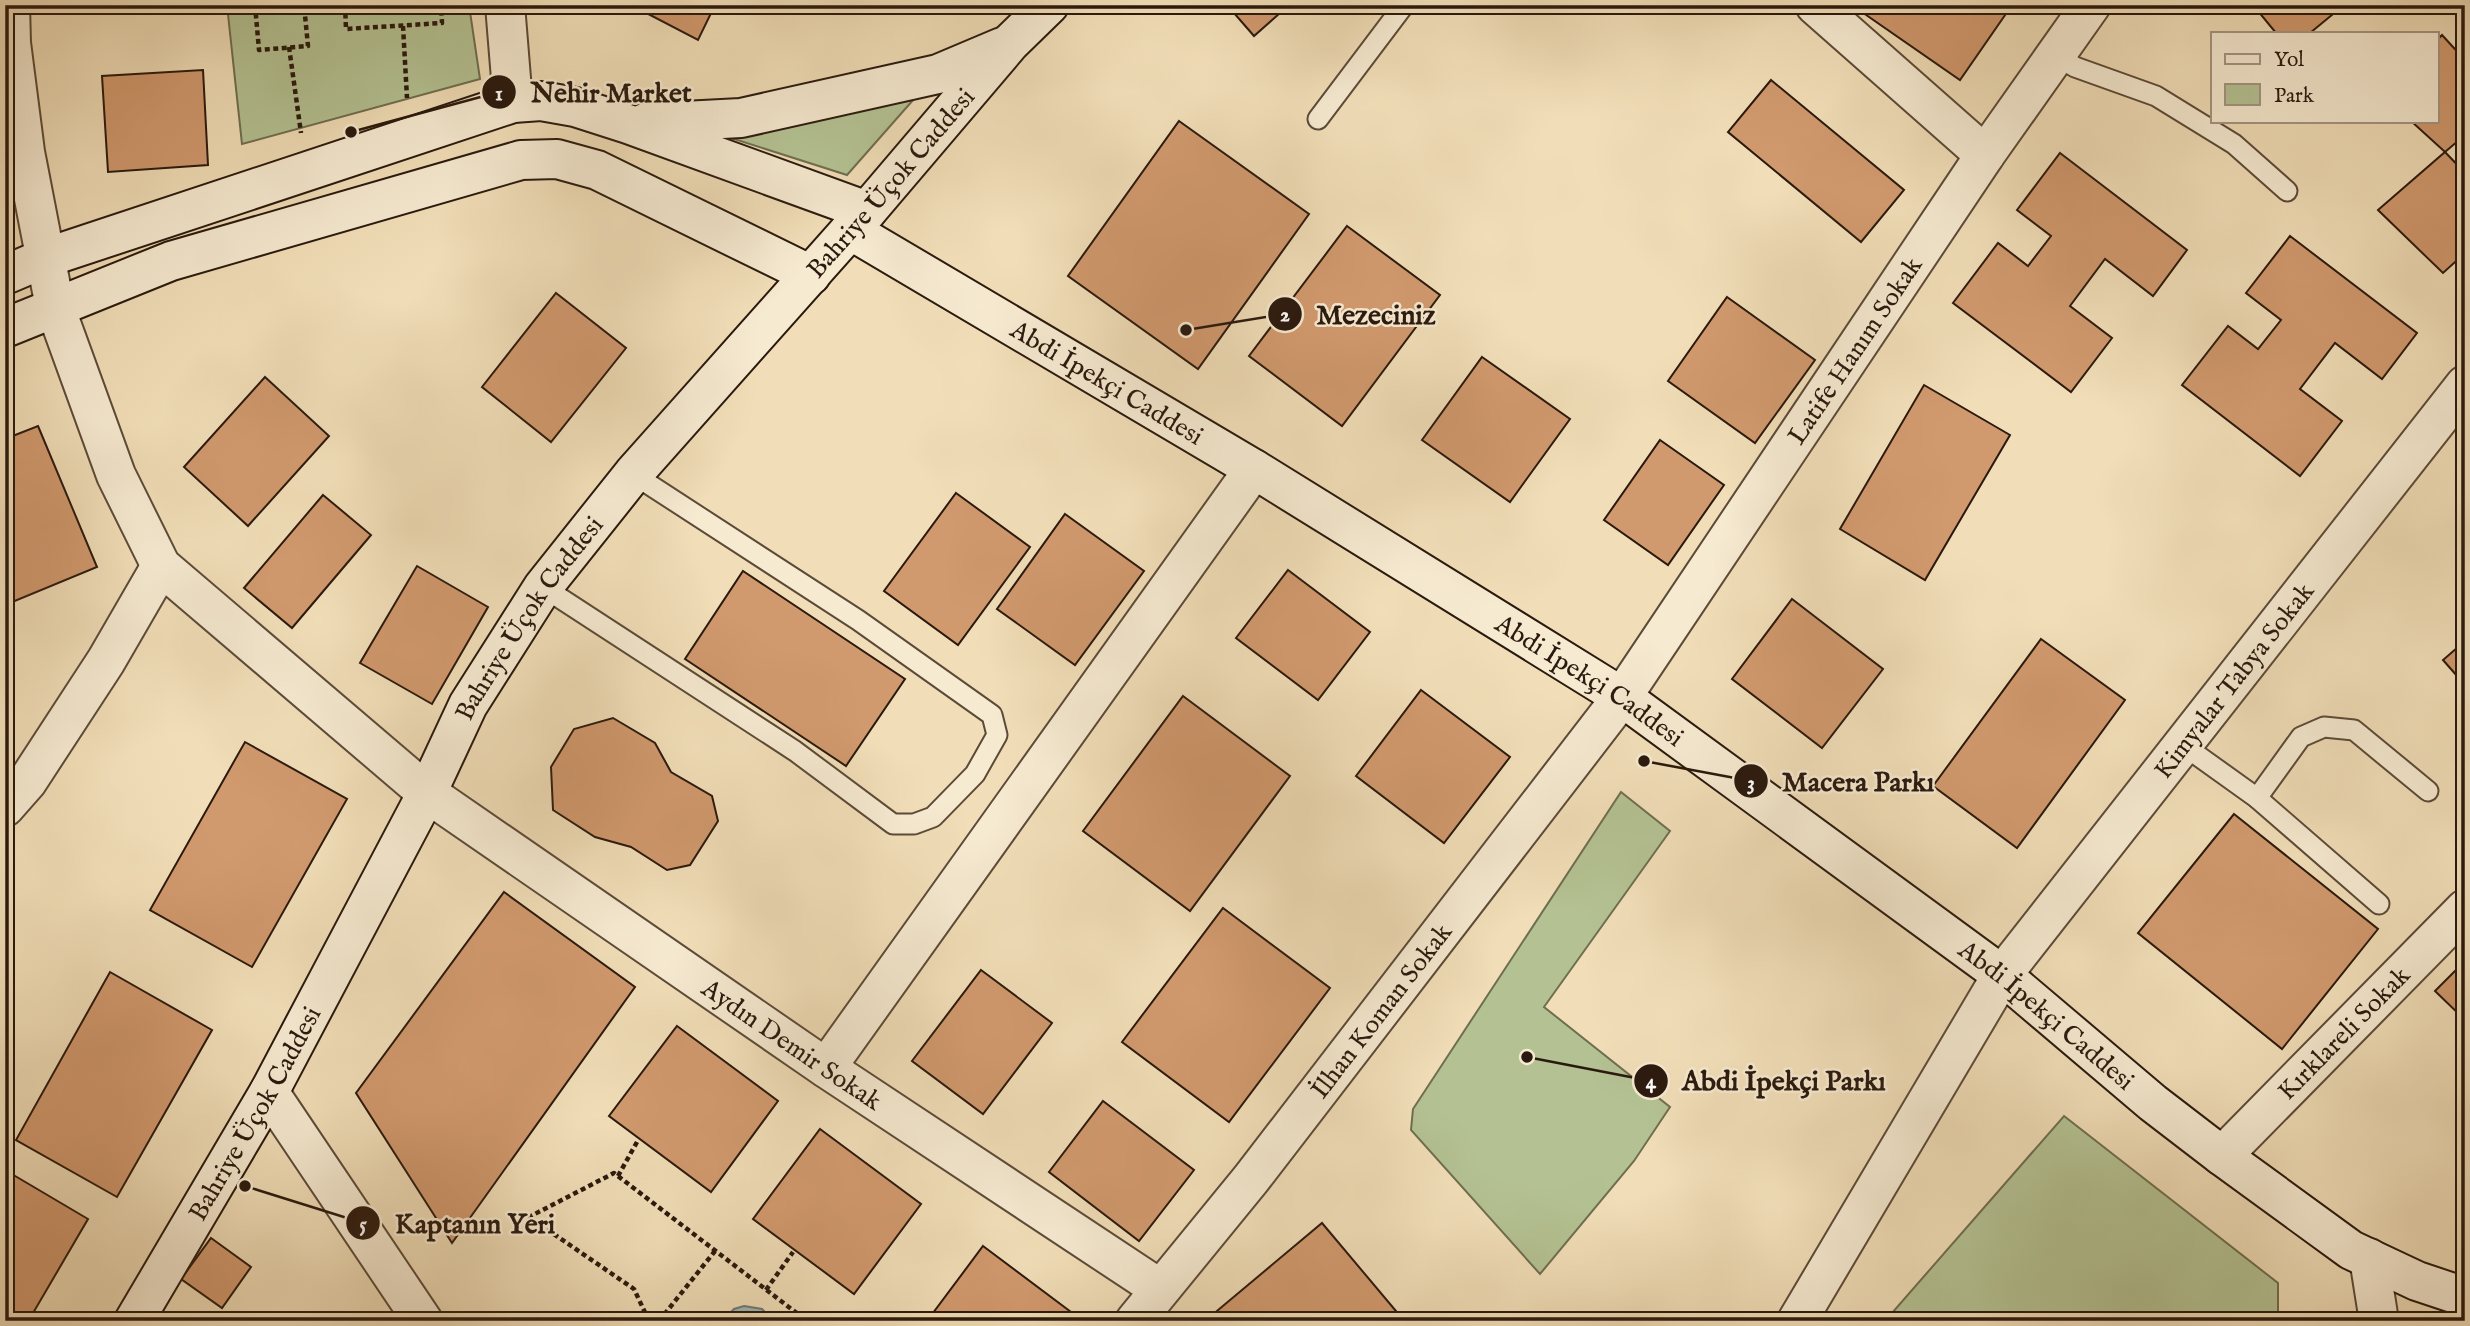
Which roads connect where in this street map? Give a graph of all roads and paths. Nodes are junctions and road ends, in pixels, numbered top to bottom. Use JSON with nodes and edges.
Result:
{"nodes":[{"id":1,"x":10,"y":5,"type":"edge"},
{"id":2,"x":256,"y":5,"type":"edge"},
{"id":3,"x":304,"y":5,"type":"edge"},
{"id":4,"x":345,"y":5,"type":"edge"},
{"id":5,"x":441,"y":5,"type":"edge"},
{"id":6,"x":505,"y":5,"type":"edge"},
{"id":7,"x":1049,"y":5,"type":"edge"},
{"id":8,"x":1404,"y":5,"type":"edge"},
{"id":9,"x":1815,"y":5,"type":"edge"},
{"id":10,"x":2091,"y":5,"type":"edge"},
{"id":11,"x":403,"y":26,"type":"junction"},
{"id":12,"x":8,"y":43,"type":"edge"},
{"id":13,"x":1010,"y":43,"type":"junction"},
{"id":14,"x":289,"y":47,"type":"junction"},
{"id":15,"x":2055,"y":55,"type":"junction"},
{"id":16,"x":513,"y":103,"type":"junction"},
{"id":17,"x":407,"y":104,"type":"dead end"},
{"id":18,"x":1318,"y":119,"type":"dead end"},
{"id":19,"x":628,"y":124,"type":"junction"},
{"id":20,"x":302,"y":141,"type":"dead end"},
{"id":21,"x":1985,"y":155,"type":"junction"},
{"id":22,"x":2287,"y":191,"type":"dead end"},
{"id":23,"x":858,"y":221,"type":"junction"},
{"id":24,"x":45,"y":258,"type":"junction"},
{"id":25,"x":5,"y":275,"type":"edge"},
{"id":26,"x":811,"y":275,"type":"junction"},
{"id":27,"x":55,"y":307,"type":"junction"},
{"id":28,"x":5,"y":328,"type":"edge"},
{"id":29,"x":2465,"y":385,"type":"edge"},
{"id":30,"x":1254,"y":469,"type":"junction"},
{"id":31,"x":633,"y":474,"type":"junction"},
{"id":32,"x":161,"y":566,"type":"junction"},
{"id":33,"x":543,"y":587,"type":"junction"},
{"id":34,"x":1622,"y":697,"type":"junction"},
{"id":35,"x":2182,"y":745,"type":"junction"},
{"id":36,"x":2428,"y":791,"type":"dead end"},
{"id":37,"x":427,"y":793,"type":"junction"},
{"id":38,"x":2257,"y":798,"type":"junction"},
{"id":39,"x":5,"y":807,"type":"edge"},
{"id":40,"x":2379,"y":904,"type":"dead end"},
{"id":41,"x":2465,"y":909,"type":"edge"},
{"id":42,"x":2002,"y":975,"type":"junction"},
{"id":43,"x":826,"y":1068,"type":"junction"},
{"id":44,"x":269,"y":1093,"type":"junction"},
{"id":45,"x":637,"y":1142,"type":"dead end"},
{"id":46,"x":2222,"y":1156,"type":"junction"},
{"id":47,"x":618,"y":1176,"type":"junction"},
{"id":48,"x":715,"y":1251,"type":"junction"},
{"id":49,"x":793,"y":1252,"type":"dead end"},
{"id":50,"x":2369,"y":1258,"type":"junction"},
{"id":51,"x":1160,"y":1289,"type":"junction"},
{"id":52,"x":766,"y":1290,"type":"junction"},
{"id":53,"x":2465,"y":1297,"type":"edge"},
{"id":54,"x":2465,"y":1309,"type":"edge"},
{"id":55,"x":134,"y":1321,"type":"edge"},
{"id":56,"x":423,"y":1321,"type":"edge"},
{"id":57,"x":649,"y":1321,"type":"edge"},
{"id":58,"x":659,"y":1321,"type":"edge"},
{"id":59,"x":807,"y":1321,"type":"edge"},
{"id":60,"x":1136,"y":1321,"type":"edge"},
{"id":61,"x":1797,"y":1321,"type":"edge"},
{"id":62,"x":2379,"y":1321,"type":"edge"},
{"id":63,"x":2457,"y":1321,"type":"edge"}],
"edges":[{"from":1,"to":12,"type":"street"},
{"from":2,"to":14,"type":"path"},
{"from":3,"to":14,"type":"path"},
{"from":4,"to":11,"type":"path"},
{"from":5,"to":11,"type":"path"},
{"from":6,"to":16,"type":"street"},
{"from":7,"to":13,"type":"street","name":"Bahriye Üçok Caddesi"},
{"from":8,"to":18,"type":"lane"},
{"from":9,"to":21,"type":"street"},
{"from":10,"to":15,"type":"street","name":"Latife Hanım Sokak"},
{"from":11,"to":17,"type":"path"},
{"from":12,"to":24,"type":"street"},
{"from":13,"to":19,"type":"street"},
{"from":13,"to":23,"type":"street","name":"Bahriye Üçok Caddesi"},
{"from":14,"to":20,"type":"path"},
{"from":15,"to":21,"type":"street","name":"Latife Hanım Sokak"},
{"from":15,"to":22,"type":"lane"},
{"from":16,"to":19,"type":"street","name":"Abdi İpekçi Caddesi"},
{"from":16,"to":24,"type":"street","name":"Abdi İpekçi Caddesi"},
{"from":19,"to":23,"type":"street","name":"Abdi İpekçi Caddesi"},
{"from":21,"to":34,"type":"street","name":"Latife Hanım Sokak"},
{"from":23,"to":26,"type":"street","name":"Bahriye Üçok Caddesi"},
{"from":23,"to":30,"type":"street","name":"Abdi İpekçi Caddesi"},
{"from":24,"to":25,"type":"street","name":"Abdi İpekçi Caddesi"},
{"from":24,"to":27,"type":"street"},
{"from":26,"to":27,"type":"street"},
{"from":26,"to":31,"type":"street","name":"Bahriye Üçok Caddesi"},
{"from":27,"to":28,"type":"street"},
{"from":27,"to":32,"type":"street"},
{"from":29,"to":35,"type":"street","name":"Kimyalar Tabya Sokak"},
{"from":30,"to":34,"type":"street","name":"Abdi İpekçi Caddesi"},
{"from":30,"to":43,"type":"street"},
{"from":31,"to":33,"type":"street","name":"Bahriye Üçok Caddesi"},
{"from":31,"to":33,"type":"lane"},
{"from":32,"to":37,"type":"street","name":"Aydın Demir Sokak"},
{"from":32,"to":39,"type":"street"},
{"from":33,"to":37,"type":"street","name":"Bahriye Üçok Caddesi"},
{"from":34,"to":42,"type":"street","name":"Abdi İpekçi Caddesi"},
{"from":34,"to":51,"type":"street","name":"İlhan Koman Sokak"},
{"from":35,"to":38,"type":"lane"},
{"from":35,"to":42,"type":"street","name":"Kimyalar Tabya Sokak"},
{"from":36,"to":38,"type":"lane"},
{"from":37,"to":43,"type":"street","name":"Aydın Demir Sokak"},
{"from":37,"to":44,"type":"street","name":"Bahriye Üçok Caddesi"},
{"from":38,"to":40,"type":"lane"},
{"from":41,"to":46,"type":"street","name":"Kırklareli Sokak"},
{"from":42,"to":46,"type":"street","name":"Abdi İpekçi Caddesi"},
{"from":42,"to":61,"type":"street","name":"Kimyalar Tabya Sokak"},
{"from":43,"to":51,"type":"street","name":"Aydın Demir Sokak"},
{"from":44,"to":55,"type":"street","name":"Bahriye Üçok Caddesi"},
{"from":44,"to":56,"type":"street"},
{"from":45,"to":47,"type":"path"},
{"from":46,"to":50,"type":"street","name":"Abdi İpekçi Caddesi"},
{"from":47,"to":48,"type":"path"},
{"from":47,"to":57,"type":"path"},
{"from":48,"to":52,"type":"path"},
{"from":48,"to":58,"type":"path"},
{"from":49,"to":52,"type":"path"},
{"from":50,"to":53,"type":"street","name":"Abdi İpekçi Caddesi"},
{"from":50,"to":62,"type":"street"},
{"from":51,"to":60,"type":"street","name":"İlhan Koman Sokak"},
{"from":52,"to":59,"type":"path"},
{"from":54,"to":63,"type":"street"}]}
